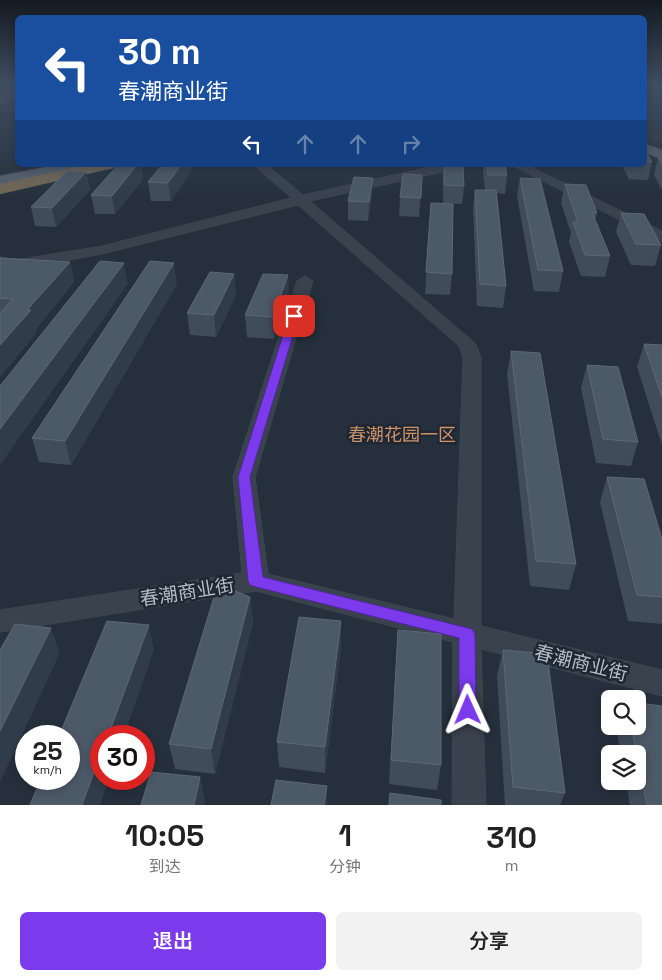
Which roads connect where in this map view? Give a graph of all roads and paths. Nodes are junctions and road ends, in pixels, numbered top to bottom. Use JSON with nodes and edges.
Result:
{"nodes":[{"id":1,"x":647,"y":134,"type":"edge"},
{"id":2,"x":647,"y":140,"type":"edge"},
{"id":3,"x":662,"y":140,"type":"edge"},
{"id":4,"x":662,"y":146,"type":"edge"},
{"id":5,"x":647,"y":149,"type":"edge"},
{"id":6,"x":662,"y":155,"type":"edge"},
{"id":7,"x":54,"y":167,"type":"edge"},
{"id":8,"x":68,"y":167,"type":"edge"},
{"id":9,"x":77,"y":167,"type":"edge"},
{"id":10,"x":99,"y":167,"type":"edge"},
{"id":11,"x":113,"y":167,"type":"edge"},
{"id":12,"x":262,"y":167,"type":"edge"},
{"id":13,"x":446,"y":167,"type":"edge"},
{"id":14,"x":522,"y":167,"type":"edge"},
{"id":15,"x":0,"y":181,"type":"edge"},
{"id":16,"x":0,"y":191,"type":"edge"},
{"id":17,"x":301,"y":200,"type":"junction"},
{"id":18,"x":662,"y":237,"type":"edge"},
{"id":19,"x":0,"y":262,"type":"edge"},
{"id":20,"x":305,"y":281,"type":"dead end"},
{"id":21,"x":256,"y":581,"type":"junction"},
{"id":22,"x":0,"y":621,"type":"edge"},
{"id":23,"x":467,"y":634,"type":"junction"},
{"id":24,"x":662,"y":683,"type":"edge"},
{"id":25,"x":469,"y":805,"type":"edge"}],
"edges":[{"from":1,"to":3,"type":"path"},
{"from":2,"to":4,"type":"main road"},
{"from":5,"to":6,"type":"main road"},
{"from":7,"to":15,"type":"highway"},
{"from":8,"to":15,"type":"main road"},
{"from":9,"to":15,"type":"highway"},
{"from":10,"to":16,"type":"highway"},
{"from":11,"to":16,"type":"main road"},
{"from":12,"to":17,"type":"street"},
{"from":13,"to":17,"type":"street"},
{"from":14,"to":18,"type":"street"},
{"from":17,"to":19,"type":"street"},
{"from":17,"to":23,"type":"street"},
{"from":20,"to":21,"type":"street"},
{"from":21,"to":22,"type":"street","name":"春潮商业街"},
{"from":21,"to":23,"type":"street","name":"春潮商业街"},
{"from":23,"to":24,"type":"street","name":"春潮商业街"},
{"from":23,"to":25,"type":"street"}]}
